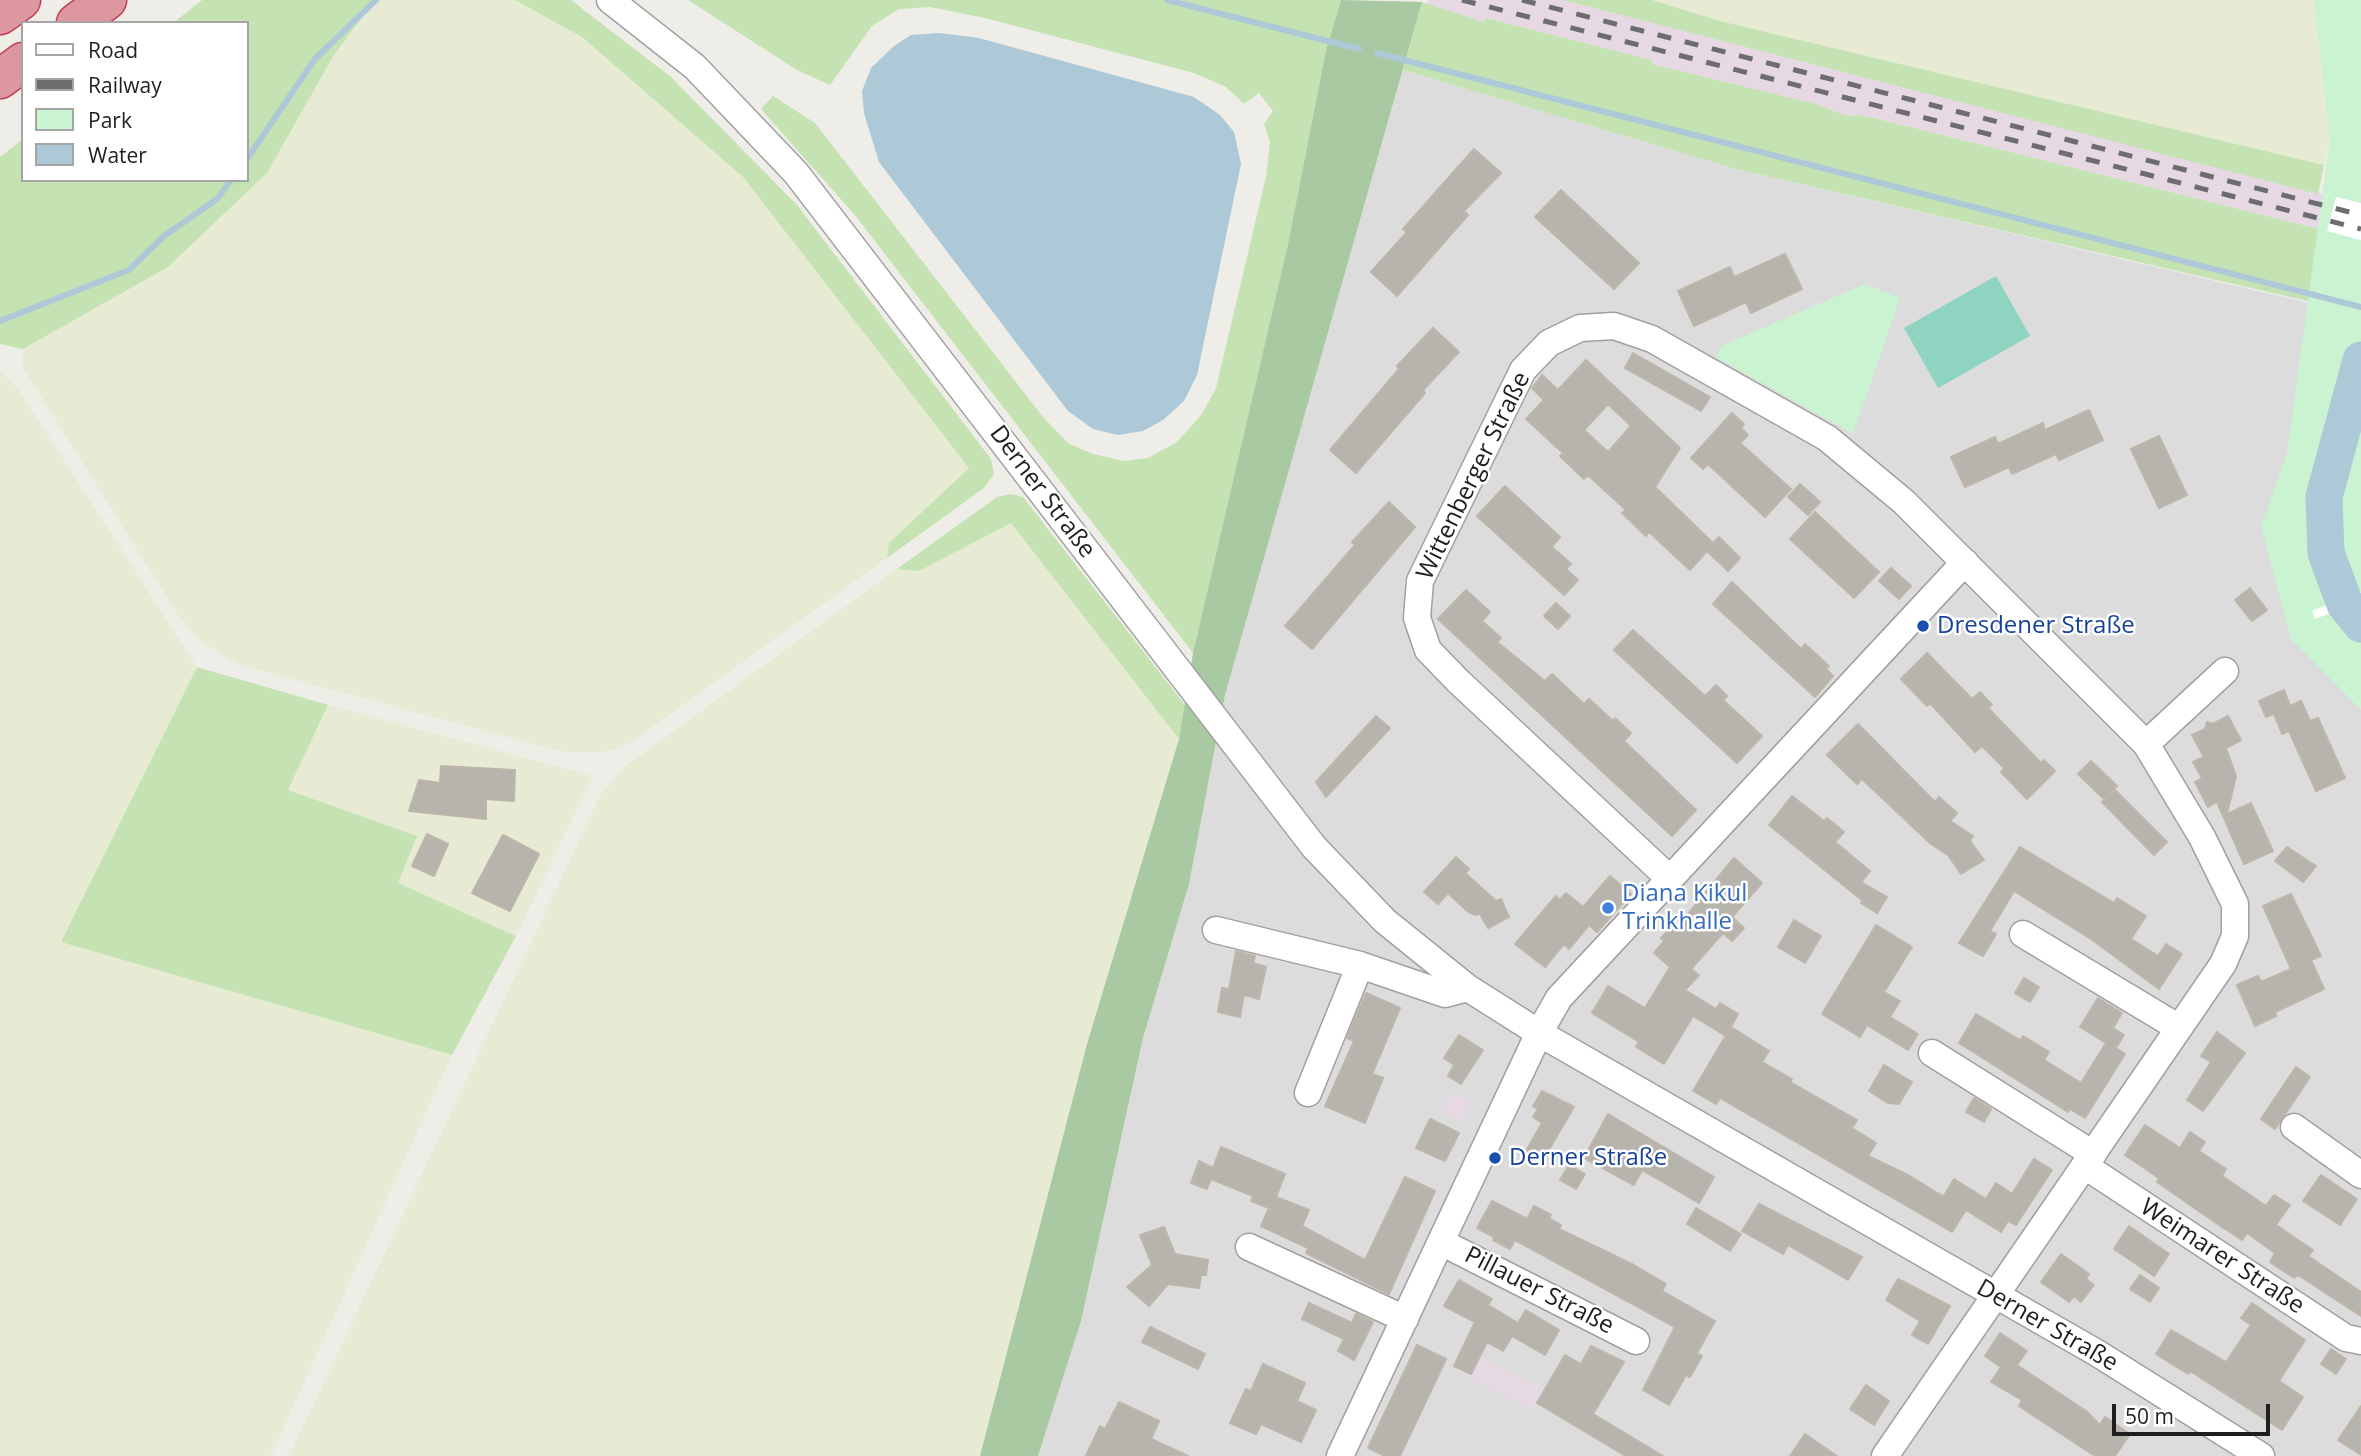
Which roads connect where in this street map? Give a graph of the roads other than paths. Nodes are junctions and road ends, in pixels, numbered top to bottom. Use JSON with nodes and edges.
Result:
{"nodes":[{"id":1,"x":21,"y":0,"type":"edge"},
{"id":2,"x":107,"y":0,"type":"edge"},
{"id":3,"x":610,"y":0,"type":"edge"},
{"id":4,"x":0,"y":15,"type":"edge"},
{"id":5,"x":79,"y":21,"type":"edge"},
{"id":6,"x":21,"y":63,"type":"edge"},
{"id":7,"x":0,"y":79,"type":"edge"},
{"id":8,"x":1965,"y":562,"type":"junction"},
{"id":9,"x":2225,"y":671,"type":"dead end"},
{"id":10,"x":2146,"y":744,"type":"junction"},
{"id":11,"x":1670,"y":879,"type":"junction"},
{"id":12,"x":1216,"y":930,"type":"dead end"},
{"id":13,"x":2023,"y":934,"type":"dead end"},
{"id":14,"x":1360,"y":965,"type":"junction"},
{"id":15,"x":1468,"y":988,"type":"junction"},
{"id":16,"x":2179,"y":1028,"type":"junction"},
{"id":17,"x":1539,"y":1033,"type":"junction"},
{"id":18,"x":1932,"y":1053,"type":"dead end"},
{"id":19,"x":1308,"y":1093,"type":"dead end"},
{"id":20,"x":2294,"y":1127,"type":"dead end"},
{"id":21,"x":2089,"y":1160,"type":"junction"},
{"id":22,"x":2361,"y":1175,"type":"edge"},
{"id":23,"x":1441,"y":1242,"type":"junction"},
{"id":24,"x":1250,"y":1247,"type":"dead end"},
{"id":25,"x":1995,"y":1296,"type":"junction"},
{"id":26,"x":1405,"y":1320,"type":"junction"},
{"id":27,"x":1636,"y":1341,"type":"dead end"},
{"id":28,"x":2361,"y":1341,"type":"edge"},
{"id":29,"x":2252,"y":1453,"type":"edge"},
{"id":30,"x":1340,"y":1456,"type":"edge"},
{"id":31,"x":1885,"y":1456,"type":"edge"}],
"edges":[{"from":1,"to":4,"type":"highway"},
{"from":2,"to":5,"type":"highway"},
{"from":3,"to":15,"type":"street","name":"Derner Straße"},
{"from":6,"to":7,"type":"highway"},
{"from":8,"to":10,"type":"street","name":"Wittenberger Straße"},
{"from":8,"to":11,"type":"street"},
{"from":8,"to":11,"type":"street","name":"Wittenberger Straße"},
{"from":9,"to":10,"type":"street"},
{"from":10,"to":16,"type":"street","name":"Wittenberger Straße"},
{"from":11,"to":17,"type":"street"},
{"from":12,"to":14,"type":"street"},
{"from":13,"to":16,"type":"street"},
{"from":14,"to":15,"type":"street"},
{"from":14,"to":19,"type":"street"},
{"from":15,"to":17,"type":"street","name":"Derner Straße"},
{"from":16,"to":21,"type":"street","name":"Wittenberger Straße"},
{"from":17,"to":23,"type":"street"},
{"from":17,"to":25,"type":"street","name":"Derner Straße"},
{"from":18,"to":21,"type":"street","name":"Weimarer Straße"},
{"from":20,"to":22,"type":"street"},
{"from":21,"to":25,"type":"street","name":"Wittenberger Straße"},
{"from":21,"to":28,"type":"street","name":"Weimarer Straße"},
{"from":23,"to":26,"type":"street"},
{"from":23,"to":27,"type":"street","name":"Pillauer Straße"},
{"from":24,"to":26,"type":"street"},
{"from":25,"to":29,"type":"street","name":"Derner Straße"},
{"from":25,"to":31,"type":"street","name":"Wittenberger Straße"},
{"from":26,"to":30,"type":"street"}]}
